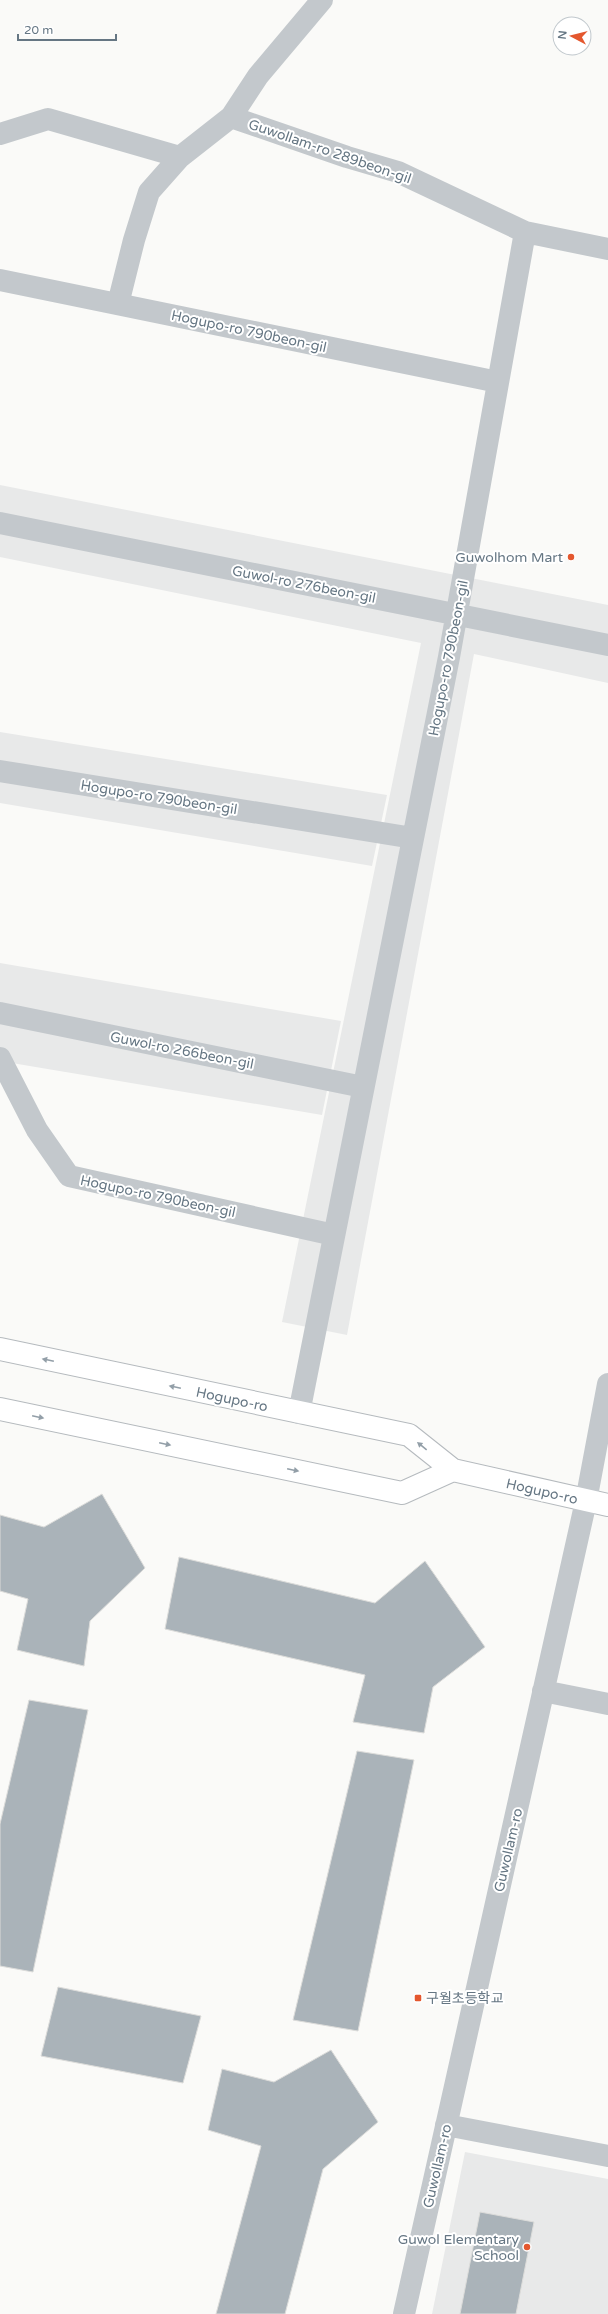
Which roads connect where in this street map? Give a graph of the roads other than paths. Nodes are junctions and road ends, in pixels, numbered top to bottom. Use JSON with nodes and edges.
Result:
{"nodes":[{"id":1,"x":322,"y":0,"type":"edge"},
{"id":2,"x":230,"y":118,"type":"junction"},
{"id":3,"x":0,"y":134,"type":"edge"},
{"id":4,"x":180,"y":157,"type":"junction"},
{"id":5,"x":525,"y":232,"type":"junction"},
{"id":6,"x":608,"y":249,"type":"edge"},
{"id":7,"x":0,"y":280,"type":"edge"},
{"id":8,"x":118,"y":304,"type":"junction"},
{"id":9,"x":498,"y":382,"type":"junction"},
{"id":10,"x":0,"y":523,"type":"edge"},
{"id":11,"x":456,"y":614,"type":"junction"},
{"id":12,"x":608,"y":645,"type":"edge"},
{"id":13,"x":0,"y":771,"type":"edge"},
{"id":14,"x":413,"y":838,"type":"junction"},
{"id":15,"x":0,"y":1014,"type":"edge"},
{"id":16,"x":0,"y":1058,"type":"edge"},
{"id":17,"x":363,"y":1087,"type":"junction"},
{"id":18,"x":334,"y":1234,"type":"junction"},
{"id":19,"x":0,"y":1350,"type":"edge"},
{"id":20,"x":608,"y":1384,"type":"edge"},
{"id":21,"x":0,"y":1409,"type":"edge"},
{"id":22,"x":298,"y":1413,"type":"junction"},
{"id":23,"x":453,"y":1470,"type":"junction"},
{"id":24,"x":586,"y":1501,"type":"junction"},
{"id":25,"x":608,"y":1505,"type":"edge"},
{"id":26,"x":543,"y":1691,"type":"junction"},
{"id":27,"x":608,"y":1704,"type":"edge"},
{"id":28,"x":446,"y":2125,"type":"junction"},
{"id":29,"x":608,"y":2156,"type":"edge"},
{"id":30,"x":404,"y":2314,"type":"edge"}],
"edges":[{"from":1,"to":2,"type":"street"},
{"from":2,"to":4,"type":"street"},
{"from":2,"to":5,"type":"street","name":"Guwollam-ro 289beon-gil"},
{"from":3,"to":4,"type":"street"},
{"from":4,"to":8,"type":"street"},
{"from":5,"to":6,"type":"street","name":"Guwollam-ro 289beon-gil"},
{"from":5,"to":9,"type":"street","name":"Hogupo-ro 790beon-gil"},
{"from":7,"to":8,"type":"street","name":"Hogupo-ro 790beon-gil"},
{"from":8,"to":9,"type":"street","name":"Hogupo-ro 790beon-gil"},
{"from":9,"to":11,"type":"street","name":"Hogupo-ro 790beon-gil"},
{"from":10,"to":11,"type":"street","name":"Guwol-ro 276beon-gil"},
{"from":11,"to":12,"type":"street","name":"Guwol-ro 276beon-gil"},
{"from":11,"to":14,"type":"street","name":"Hogupo-ro 790beon-gil"},
{"from":13,"to":14,"type":"street","name":"Hogupo-ro 790beon-gil"},
{"from":14,"to":17,"type":"street","name":"Hogupo-ro 790beon-gil"},
{"from":15,"to":17,"type":"street","name":"Guwol-ro 266beon-gil"},
{"from":16,"to":18,"type":"street","name":"Hogupo-ro 790beon-gil"},
{"from":17,"to":18,"type":"street","name":"Hogupo-ro 790beon-gil"},
{"from":18,"to":22,"type":"street","name":"Hogupo-ro 790beon-gil"},
{"from":22,"to":19,"type":"main road","name":"Hogupo-ro","one_way":true},
{"from":20,"to":24,"type":"street","name":"Guwollam-ro"},
{"from":21,"to":23,"type":"main road","one_way":true},
{"from":23,"to":22,"type":"main road","name":"Hogupo-ro","one_way":true},
{"from":23,"to":24,"type":"main road","name":"Hogupo-ro"},
{"from":24,"to":25,"type":"main road","name":"Hogupo-ro"},
{"from":24,"to":26,"type":"street","name":"Guwollam-ro"},
{"from":26,"to":27,"type":"street"},
{"from":26,"to":28,"type":"street","name":"Guwollam-ro"},
{"from":28,"to":29,"type":"street"},
{"from":28,"to":30,"type":"street","name":"Guwollam-ro"}]}
